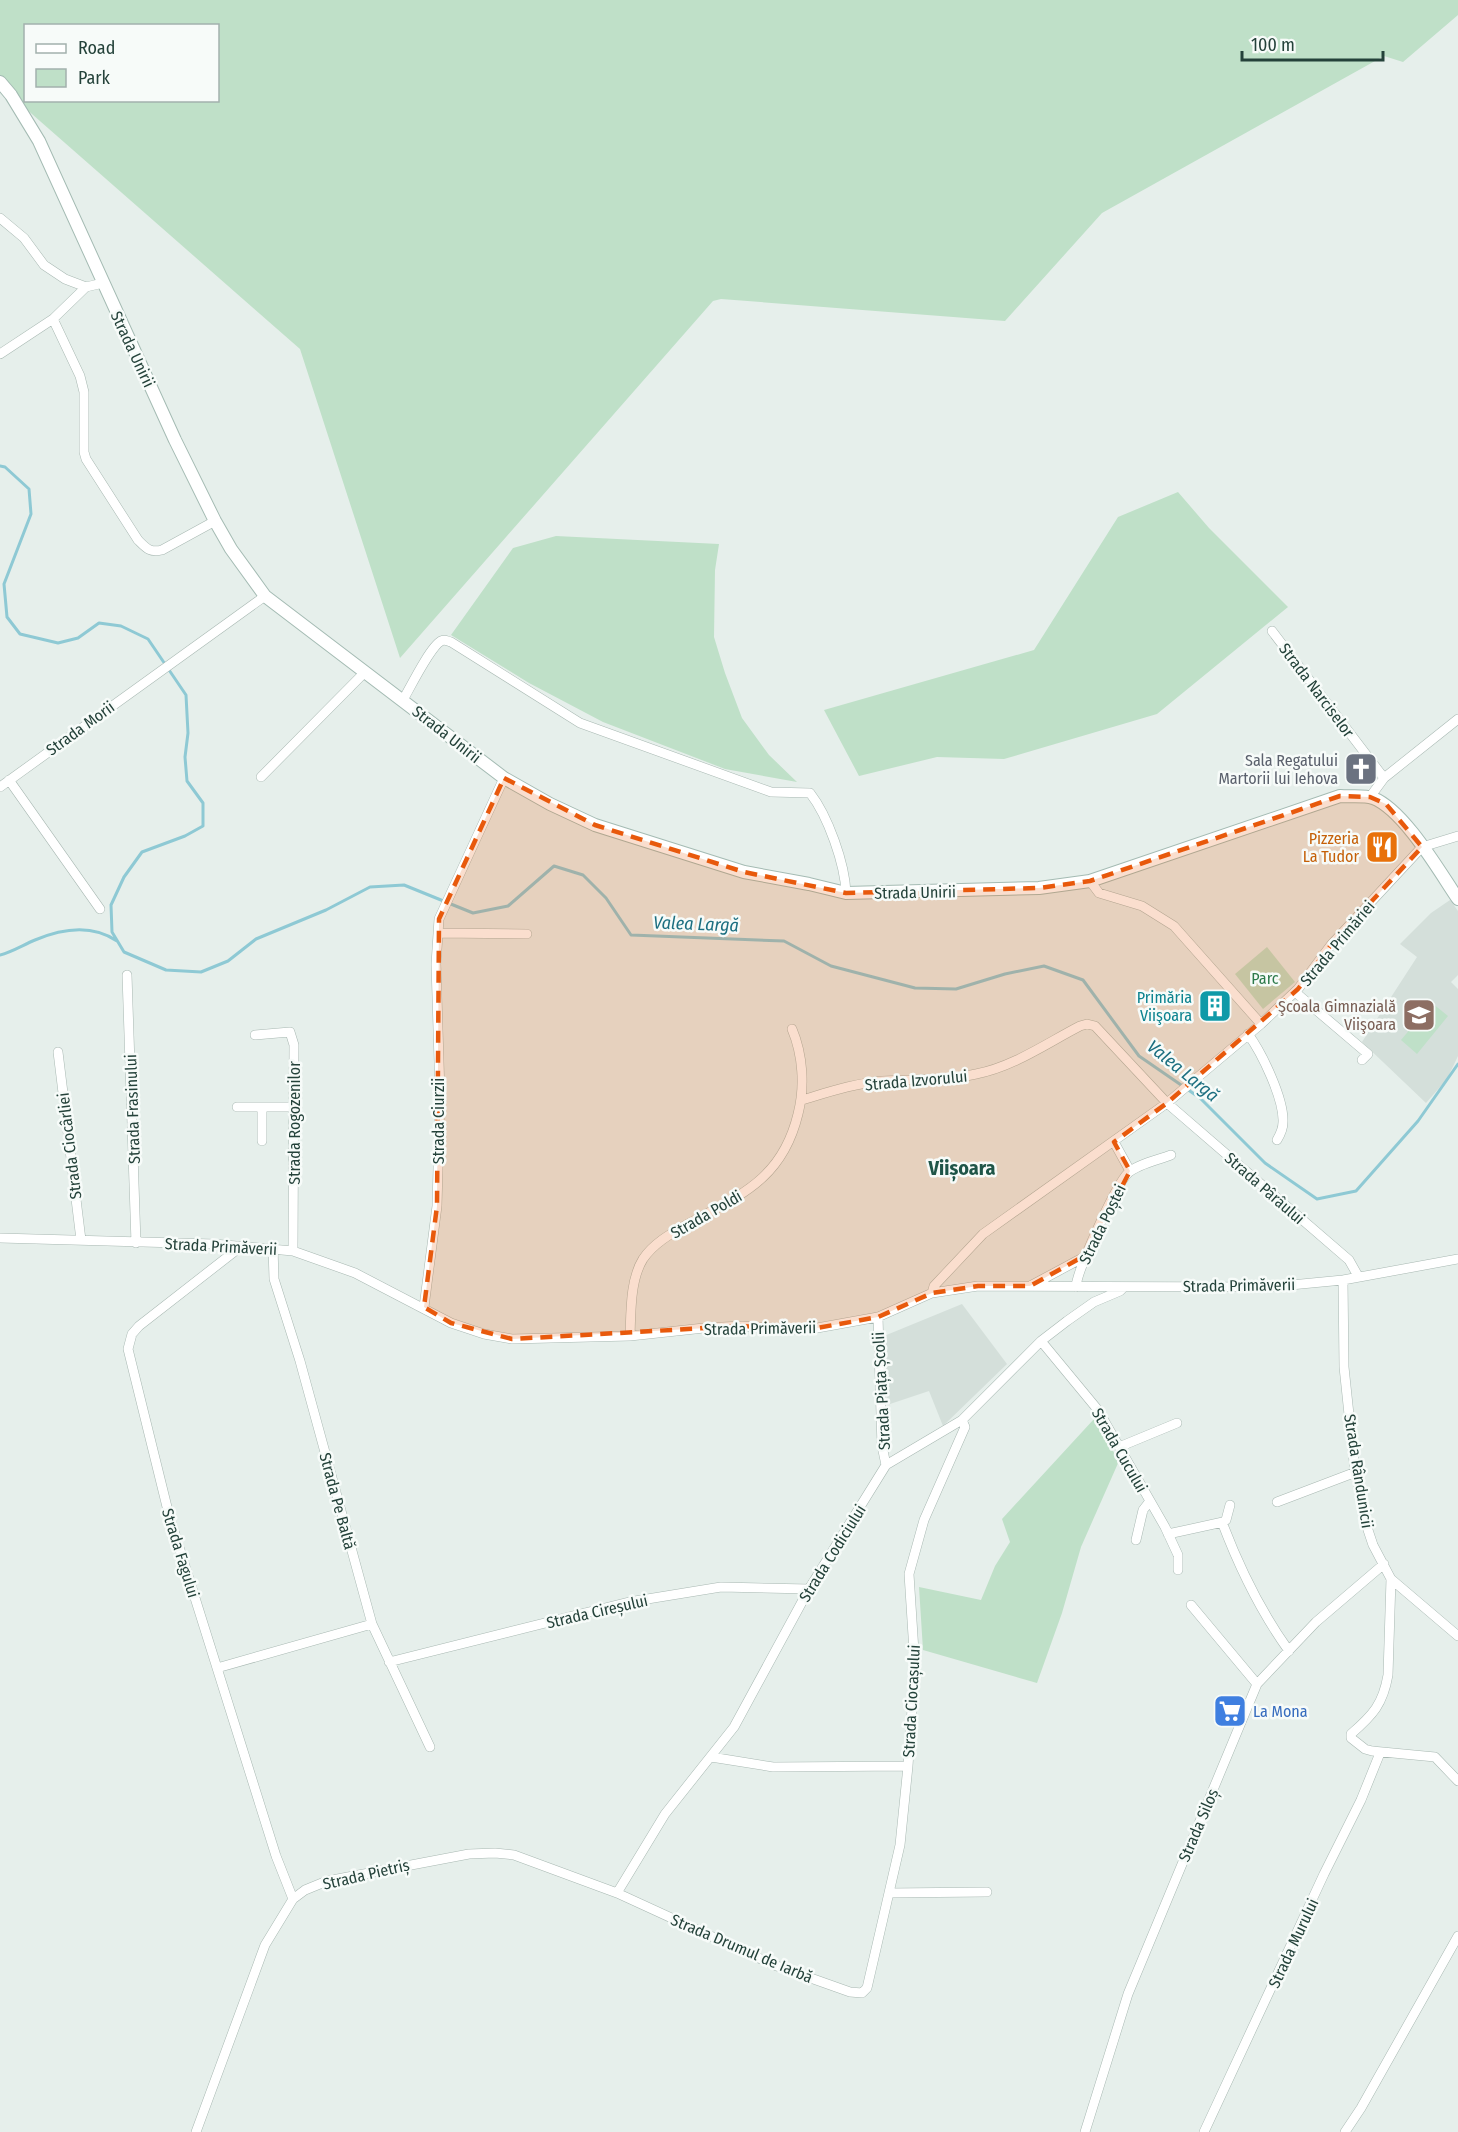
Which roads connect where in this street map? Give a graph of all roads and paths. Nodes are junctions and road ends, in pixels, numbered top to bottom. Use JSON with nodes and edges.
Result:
{"nodes":[{"id":1,"x":0,"y":82,"type":"edge"},
{"id":2,"x":0,"y":218,"type":"edge"},
{"id":3,"x":103,"y":283,"type":"junction"},
{"id":4,"x":86,"y":287,"type":"junction"},
{"id":5,"x":53,"y":319,"type":"junction"},
{"id":6,"x":0,"y":354,"type":"edge"},
{"id":7,"x":215,"y":521,"type":"junction"},
{"id":8,"x":266,"y":596,"type":"junction"},
{"id":9,"x":1272,"y":631,"type":"dead end"},
{"id":10,"x":365,"y":672,"type":"junction"},
{"id":11,"x":403,"y":700,"type":"junction"},
{"id":12,"x":1458,"y":719,"type":"edge"},
{"id":13,"x":261,"y":777,"type":"dead end"},
{"id":14,"x":504,"y":778,"type":"junction"},
{"id":15,"x":1384,"y":778,"type":"junction"},
{"id":16,"x":9,"y":780,"type":"junction"},
{"id":17,"x":0,"y":787,"type":"edge"},
{"id":18,"x":1371,"y":797,"type":"junction"},
{"id":19,"x":1458,"y":836,"type":"edge"},
{"id":20,"x":1422,"y":847,"type":"junction"},
{"id":21,"x":1090,"y":881,"type":"junction"},
{"id":22,"x":846,"y":893,"type":"junction"},
{"id":23,"x":1458,"y":898,"type":"edge"},
{"id":24,"x":100,"y":909,"type":"dead end"},
{"id":25,"x":438,"y":933,"type":"junction"},
{"id":26,"x":527,"y":934,"type":"dead end"},
{"id":27,"x":127,"y":975,"type":"dead end"},
{"id":28,"x":1295,"y":992,"type":"junction"},
{"id":29,"x":1261,"y":1024,"type":"junction"},
{"id":30,"x":792,"y":1029,"type":"dead end"},
{"id":31,"x":1248,"y":1034,"type":"junction"},
{"id":32,"x":255,"y":1035,"type":"dead end"},
{"id":33,"x":58,"y":1052,"type":"dead end"},
{"id":34,"x":1362,"y":1060,"type":"dead end"},
{"id":35,"x":802,"y":1100,"type":"junction"},
{"id":36,"x":1167,"y":1103,"type":"junction"},
{"id":37,"x":237,"y":1107,"type":"dead end"},
{"id":38,"x":262,"y":1107,"type":"junction"},
{"id":39,"x":294,"y":1107,"type":"junction"},
{"id":40,"x":1277,"y":1140,"type":"dead end"},
{"id":41,"x":262,"y":1141,"type":"dead end"},
{"id":42,"x":1114,"y":1142,"type":"junction"},
{"id":43,"x":1171,"y":1155,"type":"dead end"},
{"id":44,"x":1130,"y":1171,"type":"junction"},
{"id":45,"x":0,"y":1238,"type":"edge"},
{"id":46,"x":81,"y":1240,"type":"junction"},
{"id":47,"x":136,"y":1243,"type":"junction"},
{"id":48,"x":239,"y":1248,"type":"junction"},
{"id":49,"x":273,"y":1248,"type":"junction"},
{"id":50,"x":293,"y":1251,"type":"junction"},
{"id":51,"x":1086,"y":1255,"type":"junction"},
{"id":52,"x":1458,"y":1259,"type":"edge"},
{"id":53,"x":1358,"y":1276,"type":"junction"},
{"id":54,"x":1343,"y":1280,"type":"junction"},
{"id":55,"x":1030,"y":1287,"type":"junction"},
{"id":56,"x":1076,"y":1287,"type":"junction"},
{"id":57,"x":1124,"y":1287,"type":"junction"},
{"id":58,"x":932,"y":1293,"type":"junction"},
{"id":59,"x":424,"y":1308,"type":"junction"},
{"id":60,"x":878,"y":1317,"type":"junction"},
{"id":61,"x":630,"y":1336,"type":"junction"},
{"id":62,"x":1041,"y":1341,"type":"junction"},
{"id":63,"x":962,"y":1420,"type":"junction"},
{"id":64,"x":1177,"y":1423,"type":"dead end"},
{"id":65,"x":1119,"y":1447,"type":"junction"},
{"id":66,"x":886,"y":1466,"type":"junction"},
{"id":67,"x":1356,"y":1472,"type":"junction"},
{"id":68,"x":1150,"y":1501,"type":"junction"},
{"id":69,"x":1277,"y":1502,"type":"dead end"},
{"id":70,"x":1230,"y":1505,"type":"dead end"},
{"id":71,"x":1222,"y":1522,"type":"junction"},
{"id":72,"x":1168,"y":1534,"type":"junction"},
{"id":73,"x":1136,"y":1540,"type":"dead end"},
{"id":74,"x":1384,"y":1564,"type":"junction"},
{"id":75,"x":1178,"y":1570,"type":"dead end"},
{"id":76,"x":1391,"y":1579,"type":"junction"},
{"id":77,"x":809,"y":1589,"type":"junction"},
{"id":78,"x":1191,"y":1605,"type":"dead end"},
{"id":79,"x":372,"y":1624,"type":"junction"},
{"id":80,"x":1458,"y":1636,"type":"edge"},
{"id":81,"x":1289,"y":1651,"type":"junction"},
{"id":82,"x":389,"y":1662,"type":"junction"},
{"id":83,"x":217,"y":1668,"type":"junction"},
{"id":84,"x":1257,"y":1684,"type":"junction"},
{"id":85,"x":430,"y":1747,"type":"dead end"},
{"id":86,"x":1380,"y":1753,"type":"junction"},
{"id":87,"x":711,"y":1757,"type":"junction"},
{"id":88,"x":908,"y":1766,"type":"junction"},
{"id":89,"x":1458,"y":1781,"type":"edge"},
{"id":90,"x":987,"y":1892,"type":"dead end"},
{"id":91,"x":617,"y":1893,"type":"junction"},
{"id":92,"x":889,"y":1893,"type":"junction"},
{"id":93,"x":293,"y":1899,"type":"junction"},
{"id":94,"x":1458,"y":1936,"type":"edge"},
{"id":95,"x":867,"y":1988,"type":"joint"},
{"id":96,"x":196,"y":2132,"type":"edge"},
{"id":97,"x":1085,"y":2132,"type":"edge"},
{"id":98,"x":1204,"y":2132,"type":"edge"},
{"id":99,"x":1345,"y":2132,"type":"edge"}],
"edges":[{"from":1,"to":3,"type":"main road","name":"Strada Unirii"},
{"from":2,"to":4,"type":"street"},
{"from":3,"to":4,"type":"street"},
{"from":3,"to":7,"type":"main road","name":"Strada Unirii"},
{"from":4,"to":5,"type":"street"},
{"from":5,"to":6,"type":"street"},
{"from":5,"to":7,"type":"street"},
{"from":7,"to":8,"type":"main road","name":"Strada Unirii"},
{"from":8,"to":10,"type":"main road","name":"Strada Unirii"},
{"from":8,"to":16,"type":"street","name":"Strada Morii"},
{"from":9,"to":15,"type":"street","name":"Strada Narciselor"},
{"from":10,"to":11,"type":"main road","name":"Strada Unirii"},
{"from":10,"to":13,"type":"street"},
{"from":11,"to":14,"type":"main road","name":"Strada Unirii"},
{"from":11,"to":22,"type":"street"},
{"from":12,"to":15,"type":"street"},
{"from":14,"to":22,"type":"main road","name":"Strada Unirii"},
{"from":14,"to":25,"type":"street","name":"Strada Ciurzii"},
{"from":15,"to":18,"type":"street"},
{"from":16,"to":17,"type":"street","name":"Strada Morii"},
{"from":16,"to":24,"type":"street"},
{"from":18,"to":20,"type":"main road"},
{"from":18,"to":21,"type":"main road","name":"Strada Unirii"},
{"from":19,"to":20,"type":"street"},
{"from":20,"to":23,"type":"main road"},
{"from":20,"to":28,"type":"street","name":"Strada Primăriei"},
{"from":21,"to":22,"type":"main road","name":"Strada Unirii"},
{"from":21,"to":29,"type":"street"},
{"from":25,"to":26,"type":"street"},
{"from":25,"to":59,"type":"street","name":"Strada Ciurzii"},
{"from":27,"to":47,"type":"street","name":"Strada Frasinului"},
{"from":28,"to":29,"type":"street","name":"Strada Primăriei"},
{"from":28,"to":34,"type":"street"},
{"from":29,"to":31,"type":"street","name":"Strada Primăriei"},
{"from":30,"to":35,"type":"street"},
{"from":31,"to":36,"type":"street","name":"Strada Primăriei"},
{"from":31,"to":40,"type":"street"},
{"from":32,"to":39,"type":"street","name":"Strada Rogozenilor"},
{"from":33,"to":46,"type":"street","name":"Strada Ciocârliei"},
{"from":35,"to":36,"type":"street","name":"Strada Izvorului"},
{"from":35,"to":61,"type":"street","name":"Strada Poldi"},
{"from":36,"to":42,"type":"street","name":"Strada Primăriei"},
{"from":36,"to":53,"type":"street","name":"Strada Pârâului"},
{"from":37,"to":38,"type":"street"},
{"from":38,"to":39,"type":"street"},
{"from":38,"to":41,"type":"street"},
{"from":39,"to":50,"type":"street","name":"Strada Rogozenilor"},
{"from":42,"to":44,"type":"street"},
{"from":42,"to":58,"type":"street","name":"Strada Primăriei"},
{"from":43,"to":44,"type":"street","name":"Strada Poștei"},
{"from":44,"to":51,"type":"street","name":"Strada Poștei"},
{"from":45,"to":46,"type":"street","name":"Strada Primăverii"},
{"from":46,"to":47,"type":"street","name":"Strada Primăverii"},
{"from":47,"to":48,"type":"street","name":"Strada Primăverii"},
{"from":48,"to":49,"type":"street","name":"Strada Primăverii"},
{"from":48,"to":83,"type":"street","name":"Strada Fagului"},
{"from":49,"to":50,"type":"street","name":"Strada Primăverii"},
{"from":49,"to":79,"type":"street","name":"Strada Pe Baltă"},
{"from":50,"to":59,"type":"street","name":"Strada Primăverii"},
{"from":51,"to":55,"type":"street"},
{"from":51,"to":56,"type":"street","name":"Strada Poștei"},
{"from":52,"to":53,"type":"street","name":"Strada Primăverii"},
{"from":53,"to":54,"type":"street","name":"Strada Primăverii"},
{"from":54,"to":57,"type":"street","name":"Strada Primăverii"},
{"from":54,"to":67,"type":"street","name":"Strada Rândunicii"},
{"from":55,"to":56,"type":"street","name":"Strada Primăverii"},
{"from":55,"to":58,"type":"street","name":"Strada Primăverii"},
{"from":56,"to":57,"type":"street","name":"Strada Primăverii"},
{"from":57,"to":62,"type":"street","name":"Strada Codiciului"},
{"from":58,"to":60,"type":"street","name":"Strada Primăverii"},
{"from":59,"to":61,"type":"street","name":"Strada Primăverii"},
{"from":60,"to":61,"type":"street","name":"Strada Primăverii"},
{"from":60,"to":66,"type":"street","name":"Strada Piața Școlii"},
{"from":62,"to":63,"type":"street","name":"Strada Codiciului"},
{"from":62,"to":65,"type":"street","name":"Strada Cucului"},
{"from":63,"to":66,"type":"street","name":"Strada Codiciului"},
{"from":63,"to":88,"type":"street","name":"Strada Ciocașului"},
{"from":64,"to":65,"type":"street"},
{"from":65,"to":68,"type":"street","name":"Strada Cucului"},
{"from":66,"to":77,"type":"street","name":"Strada Codiciului"},
{"from":67,"to":69,"type":"street"},
{"from":67,"to":74,"type":"street","name":"Strada Rândunicii"},
{"from":68,"to":72,"type":"street","name":"Strada Cucului"},
{"from":68,"to":73,"type":"street"},
{"from":70,"to":71,"type":"street"},
{"from":71,"to":72,"type":"street"},
{"from":71,"to":81,"type":"street"},
{"from":72,"to":75,"type":"street","name":"Strada Cucului"},
{"from":74,"to":76,"type":"street","name":"Strada Rândunicii"},
{"from":74,"to":81,"type":"street","name":"Strada Siloș"},
{"from":76,"to":80,"type":"street"},
{"from":76,"to":86,"type":"street","name":"Strada Rândunicii"},
{"from":77,"to":82,"type":"street","name":"Strada Cireșului"},
{"from":77,"to":87,"type":"street","name":"Strada Codiciului"},
{"from":78,"to":84,"type":"street"},
{"from":79,"to":82,"type":"street","name":"Strada Pe Baltă"},
{"from":79,"to":83,"type":"street"},
{"from":81,"to":84,"type":"street","name":"Strada Siloș"},
{"from":82,"to":85,"type":"street","name":"Strada Pe Baltă"},
{"from":83,"to":93,"type":"street","name":"Strada Fagului"},
{"from":84,"to":97,"type":"street","name":"Strada Siloș"},
{"from":86,"to":89,"type":"street","name":"Strada Rândunicii"},
{"from":86,"to":98,"type":"street","name":"Strada Murului"},
{"from":87,"to":88,"type":"street"},
{"from":87,"to":91,"type":"street","name":"Strada Codiciului"},
{"from":88,"to":92,"type":"street","name":"Strada Ciocașului"},
{"from":90,"to":92,"type":"street"},
{"from":91,"to":93,"type":"street","name":"Strada Pietriș"},
{"from":91,"to":95,"type":"street","name":"Strada Drumul de Iarbă"},
{"from":92,"to":95,"type":"street","name":"Strada Ciocașului"},
{"from":93,"to":96,"type":"street","name":"Strada Pietriș"},
{"from":94,"to":99,"type":"street"}]}
